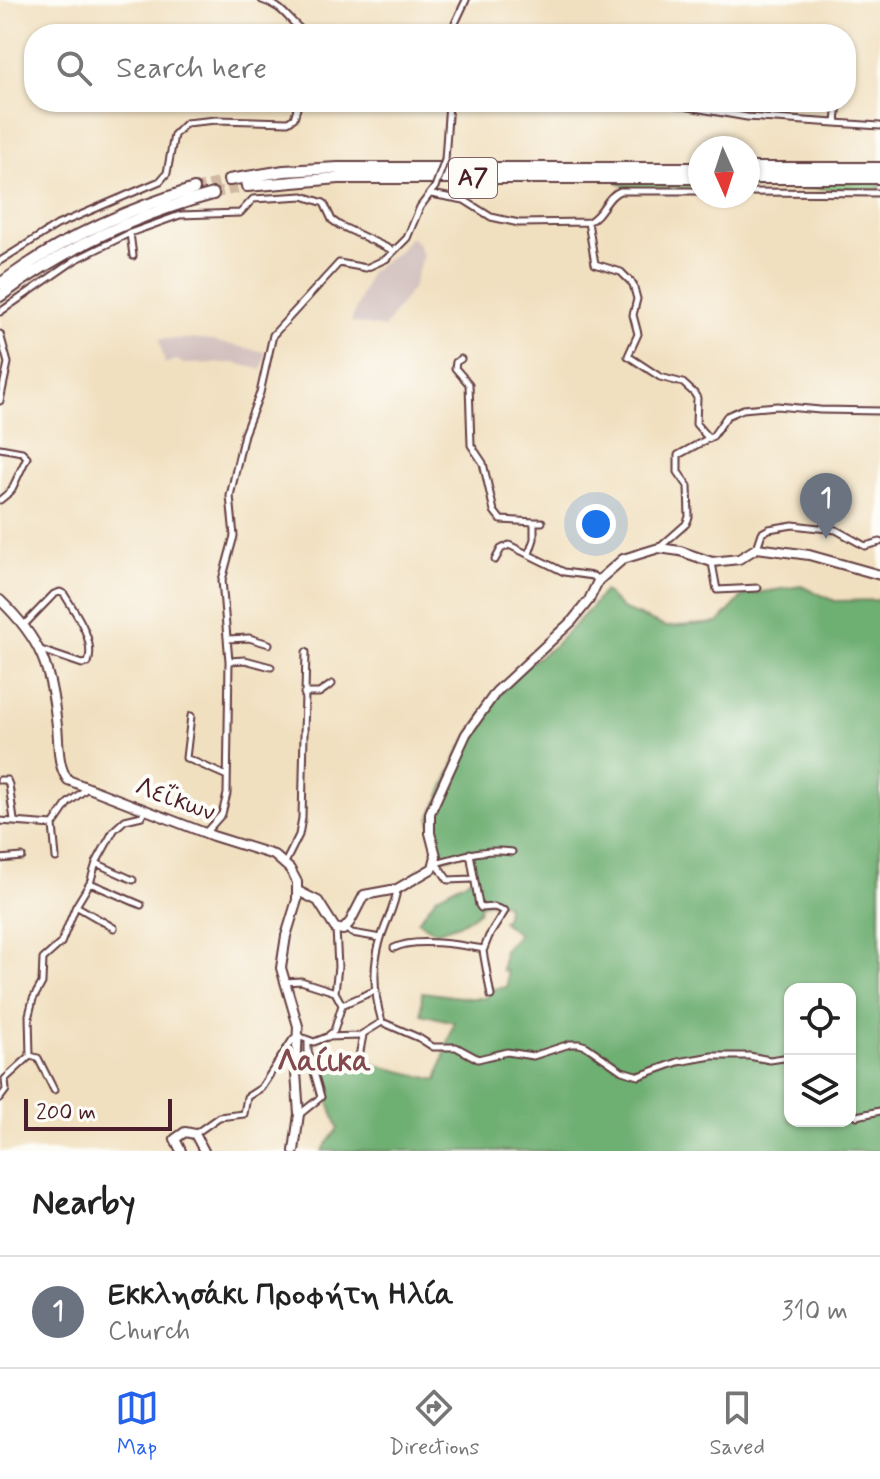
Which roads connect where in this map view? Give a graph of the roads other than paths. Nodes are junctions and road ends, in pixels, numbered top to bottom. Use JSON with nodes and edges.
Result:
{"nodes":[{"id":1,"x":262,"y":0,"type":"edge"},
{"id":2,"x":466,"y":0,"type":"edge"},
{"id":3,"x":295,"y":24,"type":"edge"},
{"id":4,"x":455,"y":24,"type":"edge"},
{"id":5,"x":296,"y":112,"type":"edge"},
{"id":6,"x":448,"y":112,"type":"edge"},
{"id":7,"x":718,"y":112,"type":"edge"},
{"id":8,"x":837,"y":112,"type":"edge"},
{"id":9,"x":836,"y":123,"type":"junction"},
{"id":10,"x":880,"y":126,"type":"edge"},
{"id":11,"x":880,"y":166,"type":"edge"},
{"id":12,"x":688,"y":168,"type":"edge"},
{"id":13,"x":760,"y":168,"type":"edge"},
{"id":14,"x":688,"y":178,"type":"edge"},
{"id":15,"x":760,"y":178,"type":"edge"},
{"id":16,"x":880,"y":178,"type":"edge"},
{"id":17,"x":229,"y":180,"type":"tunnel mouth"},
{"id":18,"x":247,"y":186,"type":"tunnel mouth"},
{"id":19,"x":194,"y":189,"type":"tunnel mouth"},
{"id":20,"x":688,"y":191,"type":"edge"},
{"id":21,"x":760,"y":192,"type":"edge"},
{"id":22,"x":880,"y":193,"type":"edge"},
{"id":23,"x":213,"y":194,"type":"tunnel mouth"},
{"id":24,"x":430,"y":194,"type":"junction"},
{"id":25,"x":588,"y":222,"type":"junction"},
{"id":26,"x":130,"y":233,"type":"junction"},
{"id":27,"x":394,"y":251,"type":"junction"},
{"id":28,"x":133,"y":256,"type":"dead end"},
{"id":29,"x":0,"y":261,"type":"edge"},
{"id":30,"x":28,"y":270,"type":"junction"},
{"id":31,"x":0,"y":282,"type":"edge"},
{"id":32,"x":0,"y":298,"type":"edge"},
{"id":33,"x":0,"y":312,"type":"edge"},
{"id":34,"x":0,"y":334,"type":"edge"},
{"id":35,"x":461,"y":359,"type":"dead end"},
{"id":36,"x":0,"y":401,"type":"edge"},
{"id":37,"x":880,"y":411,"type":"edge"},
{"id":38,"x":709,"y":439,"type":"junction"},
{"id":39,"x":0,"y":448,"type":"edge"},
{"id":40,"x":0,"y":500,"type":"edge"},
{"id":41,"x":534,"y":522,"type":"junction"},
{"id":42,"x":542,"y":522,"type":"dead end"},
{"id":43,"x":880,"y":542,"type":"edge"},
{"id":44,"x":659,"y":548,"type":"junction"},
{"id":45,"x":757,"y":548,"type":"junction"},
{"id":46,"x":529,"y":554,"type":"junction"},
{"id":47,"x":495,"y":560,"type":"dead end"},
{"id":48,"x":712,"y":562,"type":"junction"},
{"id":49,"x":880,"y":575,"type":"edge"},
{"id":50,"x":598,"y":581,"type":"junction"},
{"id":51,"x":758,"y":588,"type":"dead end"},
{"id":52,"x":0,"y":600,"type":"edge"},
{"id":53,"x":24,"y":625,"type":"junction"},
{"id":54,"x":227,"y":639,"type":"junction"},
{"id":55,"x":269,"y":644,"type":"dead end"},
{"id":56,"x":41,"y":650,"type":"junction"},
{"id":57,"x":306,"y":652,"type":"dead end"},
{"id":58,"x":229,"y":661,"type":"junction"},
{"id":59,"x":271,"y":667,"type":"dead end"},
{"id":60,"x":332,"y":684,"type":"dead end"},
{"id":61,"x":304,"y":693,"type":"junction"},
{"id":62,"x":191,"y":716,"type":"dead end"},
{"id":63,"x":227,"y":776,"type":"junction"},
{"id":64,"x":0,"y":780,"type":"edge"},
{"id":65,"x":86,"y":789,"type":"junction"},
{"id":66,"x":145,"y":810,"type":"junction"},
{"id":67,"x":14,"y":820,"type":"junction"},
{"id":68,"x":0,"y":821,"type":"edge"},
{"id":69,"x":53,"y":825,"type":"junction"},
{"id":70,"x":206,"y":832,"type":"junction"},
{"id":71,"x":512,"y":852,"type":"dead end"},
{"id":72,"x":470,"y":853,"type":"junction"},
{"id":73,"x":22,"y":857,"type":"dead end"},
{"id":74,"x":56,"y":858,"type":"dead end"},
{"id":75,"x":0,"y":859,"type":"edge"},
{"id":76,"x":96,"y":863,"type":"junction"},
{"id":77,"x":285,"y":863,"type":"junction"},
{"id":78,"x":436,"y":863,"type":"junction"},
{"id":79,"x":472,"y":879,"type":"junction"},
{"id":80,"x":133,"y":880,"type":"dead end"},
{"id":81,"x":90,"y":883,"type":"junction"},
{"id":82,"x":397,"y":889,"type":"junction"},
{"id":83,"x":298,"y":891,"type":"junction"},
{"id":84,"x":141,"y":905,"type":"dead end"},
{"id":85,"x":76,"y":906,"type":"junction"},
{"id":86,"x":114,"y":928,"type":"dead end"},
{"id":87,"x":341,"y":929,"type":"junction"},
{"id":88,"x":381,"y":938,"type":"junction"},
{"id":89,"x":394,"y":948,"type":"dead end"},
{"id":90,"x":484,"y":949,"type":"junction"},
{"id":91,"x":284,"y":982,"type":"junction"},
{"id":92,"x":376,"y":990,"type":"junction"},
{"id":93,"x":335,"y":992,"type":"junction"},
{"id":94,"x":491,"y":996,"type":"dead end"},
{"id":95,"x":342,"y":1005,"type":"junction"},
{"id":96,"x":382,"y":1022,"type":"junction"},
{"id":97,"x":363,"y":1034,"type":"junction"},
{"id":98,"x":298,"y":1036,"type":"junction"},
{"id":99,"x":327,"y":1037,"type":"junction"},
{"id":100,"x":308,"y":1041,"type":"junction"},
{"id":101,"x":30,"y":1056,"type":"junction"},
{"id":102,"x":784,"y":1058,"type":"edge"},
{"id":103,"x":358,"y":1062,"type":"dead end"},
{"id":104,"x":54,"y":1090,"type":"dead end"},
{"id":105,"x":0,"y":1098,"type":"edge"},
{"id":106,"x":880,"y":1111,"type":"edge"},
{"id":107,"x":299,"y":1114,"type":"junction"},
{"id":108,"x":856,"y":1115,"type":"edge"},
{"id":109,"x":195,"y":1134,"type":"junction"},
{"id":110,"x":181,"y":1151,"type":"edge"},
{"id":111,"x":204,"y":1151,"type":"edge"},
{"id":112,"x":294,"y":1151,"type":"edge"}],
"edges":[{"from":1,"to":3,"type":"street"},
{"from":2,"to":4,"type":"street"},
{"from":5,"to":29,"type":"street"},
{"from":6,"to":24,"type":"street","bridge":true},
{"from":7,"to":9,"type":"street"},
{"from":8,"to":9,"type":"street"},
{"from":9,"to":10,"type":"street"},
{"from":11,"to":13,"type":"highway"},
{"from":12,"to":17,"type":"highway","number":"Α7"},
{"from":14,"to":18,"type":"highway","number":"Α7"},
{"from":15,"to":16,"type":"highway"},
{"from":19,"to":30,"type":"highway"},
{"from":20,"to":25,"type":"street"},
{"from":21,"to":22,"type":"street"},
{"from":23,"to":30,"type":"highway"},
{"from":24,"to":25,"type":"street"},
{"from":24,"to":27,"type":"street"},
{"from":25,"to":38,"type":"street"},
{"from":26,"to":27,"type":"street"},
{"from":26,"to":28,"type":"street"},
{"from":26,"to":33,"type":"street"},
{"from":27,"to":54,"type":"street"},
{"from":30,"to":31,"type":"highway"},
{"from":30,"to":32,"type":"highway"},
{"from":34,"to":36,"type":"street"},
{"from":35,"to":41,"type":"street"},
{"from":37,"to":38,"type":"street"},
{"from":38,"to":44,"type":"street"},
{"from":39,"to":40,"type":"street"},
{"from":41,"to":42,"type":"street"},
{"from":41,"to":46,"type":"street"},
{"from":43,"to":45,"type":"street"},
{"from":44,"to":48,"type":"street"},
{"from":44,"to":50,"type":"street"},
{"from":45,"to":48,"type":"street"},
{"from":45,"to":49,"type":"street"},
{"from":46,"to":47,"type":"street"},
{"from":46,"to":50,"type":"street"},
{"from":48,"to":51,"type":"street"},
{"from":50,"to":78,"type":"street"},
{"from":52,"to":53,"type":"street","name":"Λεΐκων"},
{"from":53,"to":56,"type":"street","name":"Λεΐκων"},
{"from":53,"to":56,"type":"street"},
{"from":54,"to":55,"type":"street"},
{"from":54,"to":58,"type":"street"},
{"from":56,"to":65,"type":"street","name":"Λεΐκων"},
{"from":57,"to":61,"type":"street"},
{"from":58,"to":59,"type":"street"},
{"from":58,"to":63,"type":"street"},
{"from":60,"to":61,"type":"street"},
{"from":61,"to":77,"type":"street"},
{"from":62,"to":63,"type":"street"},
{"from":63,"to":70,"type":"street"},
{"from":64,"to":67,"type":"street"},
{"from":65,"to":66,"type":"street","name":"Λεΐκων"},
{"from":65,"to":69,"type":"street"},
{"from":66,"to":70,"type":"street","name":"Λεΐκων"},
{"from":66,"to":76,"type":"street"},
{"from":67,"to":68,"type":"street"},
{"from":67,"to":69,"type":"street"},
{"from":69,"to":74,"type":"street"},
{"from":70,"to":77,"type":"street","name":"Λεΐκων"},
{"from":71,"to":72,"type":"street"},
{"from":72,"to":78,"type":"street"},
{"from":72,"to":79,"type":"street"},
{"from":73,"to":75,"type":"street"},
{"from":76,"to":80,"type":"street"},
{"from":76,"to":81,"type":"street"},
{"from":77,"to":83,"type":"street"},
{"from":78,"to":79,"type":"street"},
{"from":78,"to":82,"type":"street"},
{"from":79,"to":90,"type":"street"},
{"from":81,"to":84,"type":"street"},
{"from":81,"to":85,"type":"street"},
{"from":82,"to":87,"type":"street"},
{"from":82,"to":88,"type":"street"},
{"from":83,"to":87,"type":"street"},
{"from":83,"to":91,"type":"street"},
{"from":85,"to":86,"type":"street"},
{"from":85,"to":101,"type":"street"},
{"from":87,"to":88,"type":"street"},
{"from":87,"to":93,"type":"street"},
{"from":88,"to":92,"type":"street"},
{"from":89,"to":90,"type":"street"},
{"from":90,"to":94,"type":"street"},
{"from":91,"to":93,"type":"street"},
{"from":91,"to":98,"type":"street"},
{"from":92,"to":95,"type":"street"},
{"from":92,"to":96,"type":"street"},
{"from":93,"to":95,"type":"street"},
{"from":95,"to":99,"type":"street"},
{"from":96,"to":97,"type":"street"},
{"from":96,"to":102,"type":"street"},
{"from":97,"to":99,"type":"street"},
{"from":97,"to":103,"type":"street"},
{"from":98,"to":100,"type":"street"},
{"from":98,"to":107,"type":"street"},
{"from":98,"to":109,"type":"street"},
{"from":99,"to":100,"type":"street"},
{"from":100,"to":107,"type":"street"},
{"from":101,"to":104,"type":"street"},
{"from":101,"to":105,"type":"street"},
{"from":106,"to":108,"type":"street"},
{"from":107,"to":112,"type":"street"},
{"from":109,"to":110,"type":"street"},
{"from":109,"to":111,"type":"street"}]}
